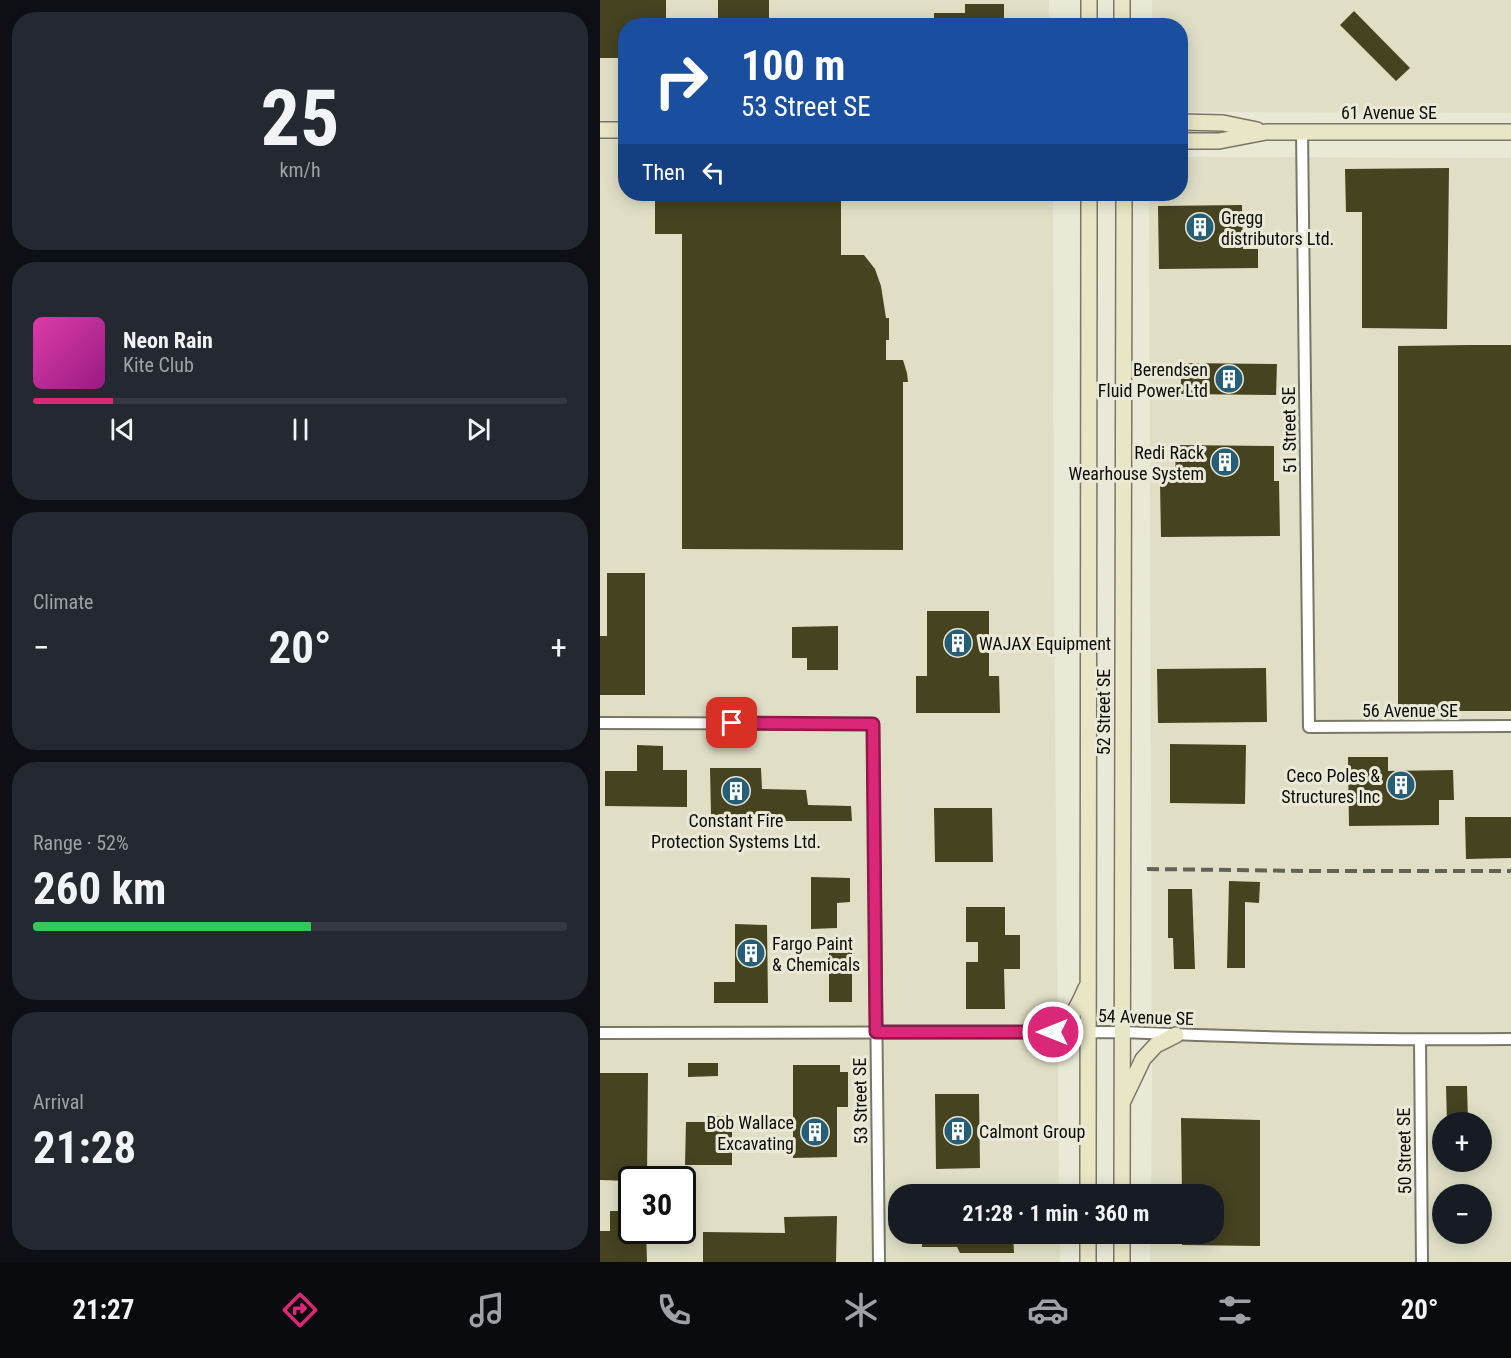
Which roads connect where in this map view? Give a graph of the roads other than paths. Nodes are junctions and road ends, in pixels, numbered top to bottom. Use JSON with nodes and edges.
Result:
{"nodes":[{"id":1,"x":1089,"y":0,"type":"edge"},
{"id":2,"x":1122,"y":0,"type":"edge"},
{"id":3,"x":1089,"y":18,"type":"edge"},
{"id":4,"x":1122,"y":18,"type":"edge"},
{"id":5,"x":1188,"y":122,"type":"edge"},
{"id":6,"x":600,"y":130,"type":"edge"},
{"id":7,"x":618,"y":130,"type":"edge"},
{"id":8,"x":1302,"y":131,"type":"junction"},
{"id":9,"x":1266,"y":132,"type":"junction"},
{"id":10,"x":1511,"y":132,"type":"edge"},
{"id":11,"x":1188,"y":141,"type":"edge"},
{"id":12,"x":1089,"y":201,"type":"edge"},
{"id":13,"x":1125,"y":201,"type":"edge"},
{"id":14,"x":600,"y":723,"type":"edge"},
{"id":15,"x":1511,"y":726,"type":"edge"},
{"id":16,"x":1309,"y":727,"type":"joint"},
{"id":17,"x":1089,"y":982,"type":"junction"},
{"id":18,"x":876,"y":1032,"type":"junction"},
{"id":19,"x":1053,"y":1032,"type":"junction"},
{"id":20,"x":1089,"y":1032,"type":"junction"},
{"id":21,"x":1122,"y":1032,"type":"junction"},
{"id":22,"x":600,"y":1033,"type":"edge"},
{"id":23,"x":1176,"y":1035,"type":"junction"},
{"id":24,"x":1511,"y":1039,"type":"edge"},
{"id":25,"x":1420,"y":1040,"type":"junction"},
{"id":26,"x":1122,"y":1101,"type":"junction"},
{"id":27,"x":1088,"y":1184,"type":"edge"},
{"id":28,"x":1122,"y":1184,"type":"edge"},
{"id":29,"x":1088,"y":1244,"type":"edge"},
{"id":30,"x":1122,"y":1244,"type":"edge"},
{"id":31,"x":879,"y":1262,"type":"edge"},
{"id":32,"x":1088,"y":1262,"type":"edge"},
{"id":33,"x":1122,"y":1262,"type":"edge"},
{"id":34,"x":1422,"y":1262,"type":"edge"}],
"edges":[{"from":1,"to":3,"type":"main road"},
{"from":2,"to":4,"type":"main road"},
{"from":5,"to":9,"type":"main road","name":"61 Avenue SE"},
{"from":6,"to":7,"type":"main road"},
{"from":8,"to":9,"type":"main road","name":"61 Avenue SE"},
{"from":8,"to":10,"type":"main road","name":"61 Avenue SE"},
{"from":8,"to":16,"type":"street","name":"51 Street SE"},
{"from":9,"to":11,"type":"main road","name":"61 Avenue SE"},
{"from":12,"to":17,"type":"main road","name":"52 Street SE"},
{"from":13,"to":21,"type":"main road","name":"52 Street SE"},
{"from":14,"to":18,"type":"street","name":"53 Street SE"},
{"from":15,"to":16,"type":"street","name":"56 Avenue SE"},
{"from":17,"to":19,"type":"main road"},
{"from":17,"to":20,"type":"main road","name":"52 Street SE"},
{"from":18,"to":19,"type":"street","name":"54 Avenue SE"},
{"from":18,"to":22,"type":"street","name":"54 Avenue SE"},
{"from":18,"to":31,"type":"street","name":"53 Street SE"},
{"from":19,"to":20,"type":"street","name":"54 Avenue SE"},
{"from":20,"to":21,"type":"street","name":"54 Avenue SE"},
{"from":20,"to":27,"type":"main road","name":"52 Street SE"},
{"from":21,"to":23,"type":"street","name":"54 Avenue SE"},
{"from":21,"to":26,"type":"main road","name":"52 Street SE"},
{"from":23,"to":25,"type":"street","name":"54 Avenue SE"},
{"from":23,"to":26,"type":"main road"},
{"from":24,"to":25,"type":"street","name":"54 Avenue SE"},
{"from":25,"to":34,"type":"street","name":"50 Street SE"},
{"from":26,"to":28,"type":"main road","name":"52 Street SE"},
{"from":29,"to":32,"type":"main road"},
{"from":30,"to":33,"type":"main road"}]}
